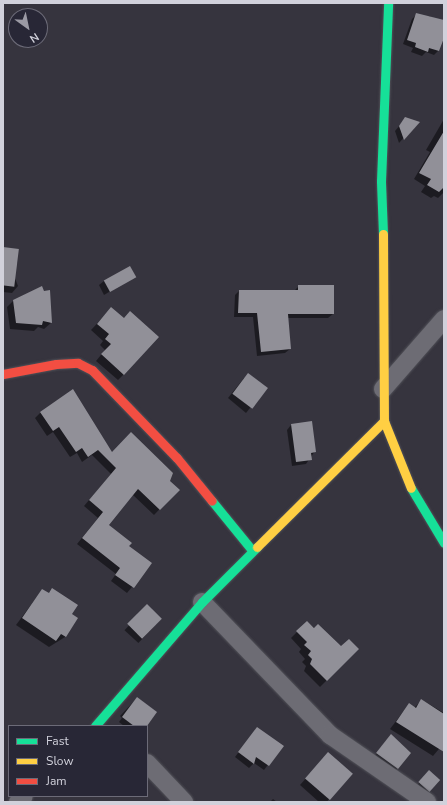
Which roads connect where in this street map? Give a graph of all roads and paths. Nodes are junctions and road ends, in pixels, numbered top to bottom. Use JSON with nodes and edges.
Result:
{"nodes":[{"id":1,"x":388,"y":3,"type":"edge"},
{"id":2,"x":444,"y":319,"type":"edge"},
{"id":3,"x":3,"y":374,"type":"edge"},
{"id":4,"x":383,"y":389,"type":"junction"},
{"id":5,"x":384,"y":422,"type":"junction"},
{"id":6,"x":444,"y":543,"type":"edge"},
{"id":7,"x":252,"y":550,"type":"junction"},
{"id":8,"x":202,"y":602,"type":"junction"},
{"id":9,"x":103,"y":723,"type":"edge"},
{"id":10,"x":148,"y":764,"type":"edge"},
{"id":11,"x":184,"y":802,"type":"edge"},
{"id":12,"x":427,"y":802,"type":"edge"}],
"edges":[{"from":1,"to":4,"type":"street"},
{"from":2,"to":4,"type":"street"},
{"from":3,"to":7,"type":"street"},
{"from":4,"to":5,"type":"street"},
{"from":5,"to":6,"type":"street"},
{"from":5,"to":7,"type":"street"},
{"from":7,"to":8,"type":"street"},
{"from":8,"to":9,"type":"street"},
{"from":8,"to":12,"type":"street"},
{"from":10,"to":11,"type":"street"}]}
